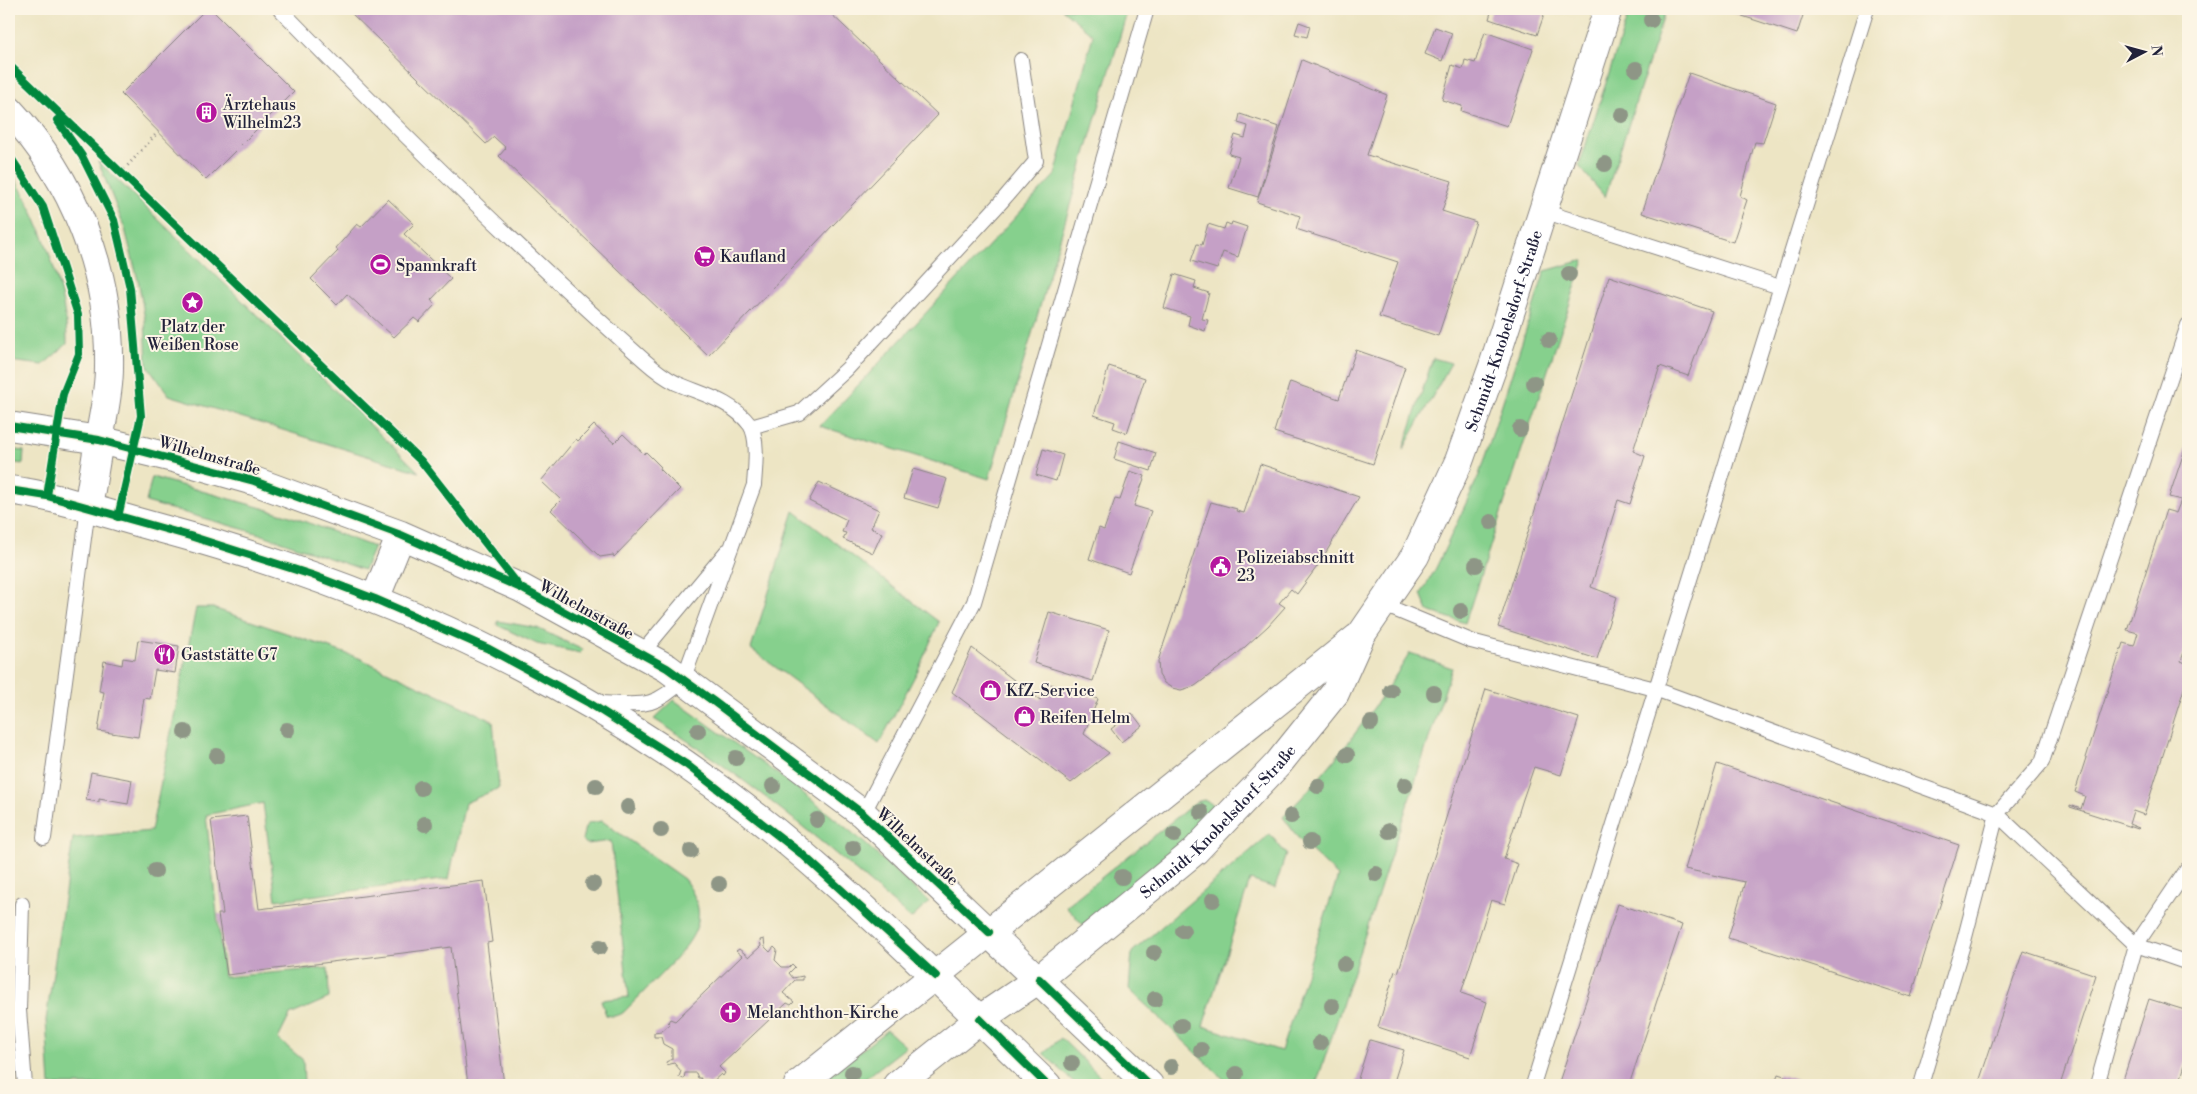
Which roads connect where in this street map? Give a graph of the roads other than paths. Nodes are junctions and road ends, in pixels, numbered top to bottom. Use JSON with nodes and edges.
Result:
{"nodes":[{"id":1,"x":280,"y":9,"type":"edge"},
{"id":2,"x":1147,"y":9,"type":"edge"},
{"id":3,"x":1608,"y":9,"type":"edge"},
{"id":4,"x":1867,"y":9,"type":"edge"},
{"id":5,"x":1021,"y":60,"type":"dead end"},
{"id":6,"x":9,"y":110,"type":"edge"},
{"id":7,"x":1542,"y":212,"type":"junction"},
{"id":8,"x":1780,"y":287,"type":"junction"},
{"id":9,"x":2188,"y":324,"type":"edge"},
{"id":10,"x":9,"y":426,"type":"edge"},
{"id":11,"x":751,"y":427,"type":"junction"},
{"id":12,"x":99,"y":440,"type":"junction"},
{"id":13,"x":9,"y":490,"type":"edge"},
{"id":14,"x":88,"y":508,"type":"junction"},
{"id":15,"x":401,"y":535,"type":"junction"},
{"id":16,"x":734,"y":542,"type":"junction"},
{"id":17,"x":375,"y":599,"type":"junction"},
{"id":18,"x":1384,"y":605,"type":"junction"},
{"id":19,"x":1361,"y":635,"type":"junction"},
{"id":20,"x":641,"y":654,"type":"junction"},
{"id":21,"x":683,"y":680,"type":"junction"},
{"id":22,"x":1655,"y":689,"type":"junction"},
{"id":23,"x":589,"y":703,"type":"junction"},
{"id":24,"x":863,"y":814,"type":"junction"},
{"id":25,"x":1997,"y":814,"type":"junction"},
{"id":26,"x":44,"y":838,"type":"dead end"},
{"id":27,"x":2188,"y":868,"type":"edge"},
{"id":28,"x":22,"y":904,"type":"dead end"},
{"id":29,"x":990,"y":932,"type":"junction"},
{"id":30,"x":2136,"y":945,"type":"junction"},
{"id":31,"x":2188,"y":962,"type":"edge"},
{"id":32,"x":936,"y":976,"type":"junction"},
{"id":33,"x":1039,"y":979,"type":"junction"},
{"id":34,"x":980,"y":1019,"type":"junction"},
{"id":35,"x":26,"y":1085,"type":"edge"},
{"id":36,"x":798,"y":1085,"type":"edge"},
{"id":37,"x":897,"y":1085,"type":"edge"},
{"id":38,"x":1047,"y":1085,"type":"edge"},
{"id":39,"x":1149,"y":1085,"type":"edge"},
{"id":40,"x":1533,"y":1085,"type":"edge"},
{"id":41,"x":1921,"y":1085,"type":"edge"},
{"id":42,"x":2097,"y":1085,"type":"edge"}],
"edges":[{"from":1,"to":11,"type":"lane"},
{"from":2,"to":24,"type":"lane"},
{"from":3,"to":7,"type":"main road","name":"Schmidt-Knobelsdorf-Straße"},
{"from":4,"to":8,"type":"lane"},
{"from":5,"to":11,"type":"lane"},
{"from":6,"to":12,"type":"main road"},
{"from":7,"to":8,"type":"lane"},
{"from":7,"to":18,"type":"main road","name":"Schmidt-Knobelsdorf-Straße"},
{"from":8,"to":22,"type":"lane"},
{"from":9,"to":25,"type":"lane"},
{"from":10,"to":12,"type":"main road","name":"Wilhelmstraße"},
{"from":11,"to":16,"type":"lane"},
{"from":12,"to":14,"type":"main road"},
{"from":12,"to":15,"type":"main road","name":"Wilhelmstraße"},
{"from":13,"to":14,"type":"main road"},
{"from":14,"to":17,"type":"main road"},
{"from":14,"to":26,"type":"lane"},
{"from":15,"to":17,"type":"main road"},
{"from":15,"to":20,"type":"main road","name":"Wilhelmstraße"},
{"from":16,"to":20,"type":"lane"},
{"from":16,"to":21,"type":"lane"},
{"from":17,"to":23,"type":"main road"},
{"from":18,"to":19,"type":"main road","name":"Schmidt-Knobelsdorf-Straße"},
{"from":18,"to":22,"type":"lane"},
{"from":19,"to":29,"type":"main road","name":"Schmidt-Knobelsdorf-Straße"},
{"from":19,"to":33,"type":"main road","name":"Schmidt-Knobelsdorf-Straße"},
{"from":20,"to":21,"type":"main road","name":"Wilhelmstraße"},
{"from":21,"to":23,"type":"lane"},
{"from":21,"to":24,"type":"main road","name":"Wilhelmstraße"},
{"from":22,"to":25,"type":"lane"},
{"from":22,"to":40,"type":"lane"},
{"from":23,"to":32,"type":"main road"},
{"from":24,"to":29,"type":"main road","name":"Wilhelmstraße"},
{"from":25,"to":30,"type":"lane"},
{"from":25,"to":41,"type":"lane"},
{"from":27,"to":30,"type":"lane"},
{"from":28,"to":35,"type":"lane"},
{"from":29,"to":32,"type":"main road"},
{"from":29,"to":33,"type":"main road","name":"Wilhelmstraße"},
{"from":30,"to":31,"type":"lane"},
{"from":30,"to":42,"type":"lane"},
{"from":32,"to":34,"type":"main road"},
{"from":32,"to":36,"type":"main road"},
{"from":33,"to":34,"type":"main road"},
{"from":33,"to":39,"type":"main road","name":"Wilhelmstraße"},
{"from":34,"to":37,"type":"main road"},
{"from":34,"to":38,"type":"main road"}]}
